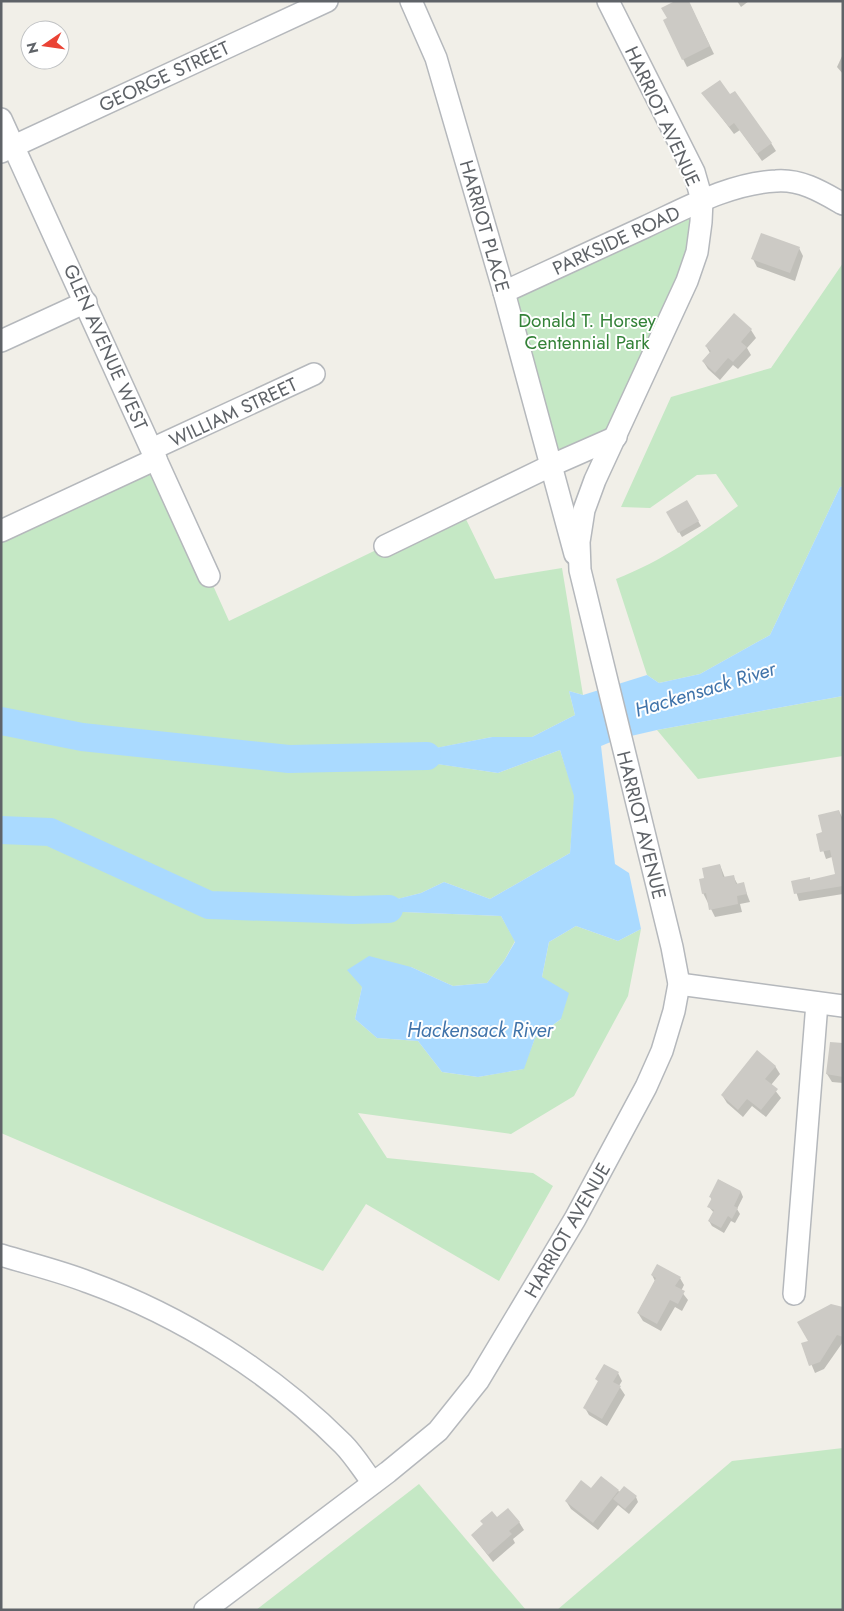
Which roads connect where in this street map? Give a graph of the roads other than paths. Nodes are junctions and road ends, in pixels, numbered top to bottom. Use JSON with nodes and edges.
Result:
{"nodes":[{"id":1,"x":327,"y":1,"type":"edge"},
{"id":2,"x":411,"y":1,"type":"edge"},
{"id":3,"x":608,"y":1,"type":"edge"},
{"id":4,"x":1,"y":119,"type":"edge"},
{"id":5,"x":7,"y":149,"type":"edge"},
{"id":6,"x":702,"y":200,"type":"junction"},
{"id":7,"x":843,"y":204,"type":"edge"},
{"id":8,"x":504,"y":292,"type":"junction"},
{"id":9,"x":86,"y":302,"type":"junction"},
{"id":10,"x":1,"y":341,"type":"edge"},
{"id":11,"x":314,"y":374,"type":"dead end"},
{"id":12,"x":616,"y":437,"type":"junction"},
{"id":13,"x":154,"y":454,"type":"junction"},
{"id":14,"x":550,"y":466,"type":"junction"},
{"id":15,"x":1,"y":531,"type":"edge"},
{"id":16,"x":384,"y":546,"type":"dead end"},
{"id":17,"x":580,"y":570,"type":"junction"},
{"id":18,"x":209,"y":576,"type":"dead end"},
{"id":19,"x":679,"y":984,"type":"junction"},
{"id":20,"x":817,"y":1003,"type":"junction"},
{"id":21,"x":843,"y":1006,"type":"edge"},
{"id":22,"x":1,"y":1255,"type":"edge"},
{"id":23,"x":794,"y":1294,"type":"dead end"},
{"id":24,"x":373,"y":1483,"type":"junction"},
{"id":25,"x":205,"y":1610,"type":"edge"}],
"edges":[{"from":1,"to":5,"type":"street","name":"GEORGE STREET"},
{"from":2,"to":8,"type":"street","name":"HARRIOT PLACE"},
{"from":3,"to":6,"type":"street","name":"HARRIOT AVENUE"},
{"from":4,"to":5,"type":"street","name":"GLEN AVENUE WEST"},
{"from":5,"to":9,"type":"street","name":"GLEN AVENUE WEST"},
{"from":6,"to":7,"type":"street","name":"PARKSIDE ROAD"},
{"from":6,"to":8,"type":"street","name":"PARKSIDE ROAD"},
{"from":6,"to":12,"type":"street","name":"HARRIOT AVENUE"},
{"from":8,"to":14,"type":"street","name":"HARRIOT PLACE"},
{"from":9,"to":10,"type":"street"},
{"from":9,"to":13,"type":"street","name":"GLEN AVENUE WEST"},
{"from":11,"to":13,"type":"street","name":"WILLIAM STREET"},
{"from":12,"to":14,"type":"street"},
{"from":12,"to":17,"type":"street","name":"HARRIOT AVENUE"},
{"from":13,"to":15,"type":"street","name":"WILLIAM STREET"},
{"from":13,"to":18,"type":"street","name":"GLEN AVENUE WEST"},
{"from":14,"to":16,"type":"street"},
{"from":14,"to":17,"type":"street","name":"HARRIOT PLACE"},
{"from":17,"to":19,"type":"street","name":"HARRIOT AVENUE"},
{"from":19,"to":20,"type":"street"},
{"from":19,"to":24,"type":"street","name":"HARRIOT AVENUE"},
{"from":20,"to":21,"type":"street"},
{"from":20,"to":23,"type":"street"},
{"from":22,"to":24,"type":"street"},
{"from":24,"to":25,"type":"street","name":"HARRIOT AVENUE"}]}
